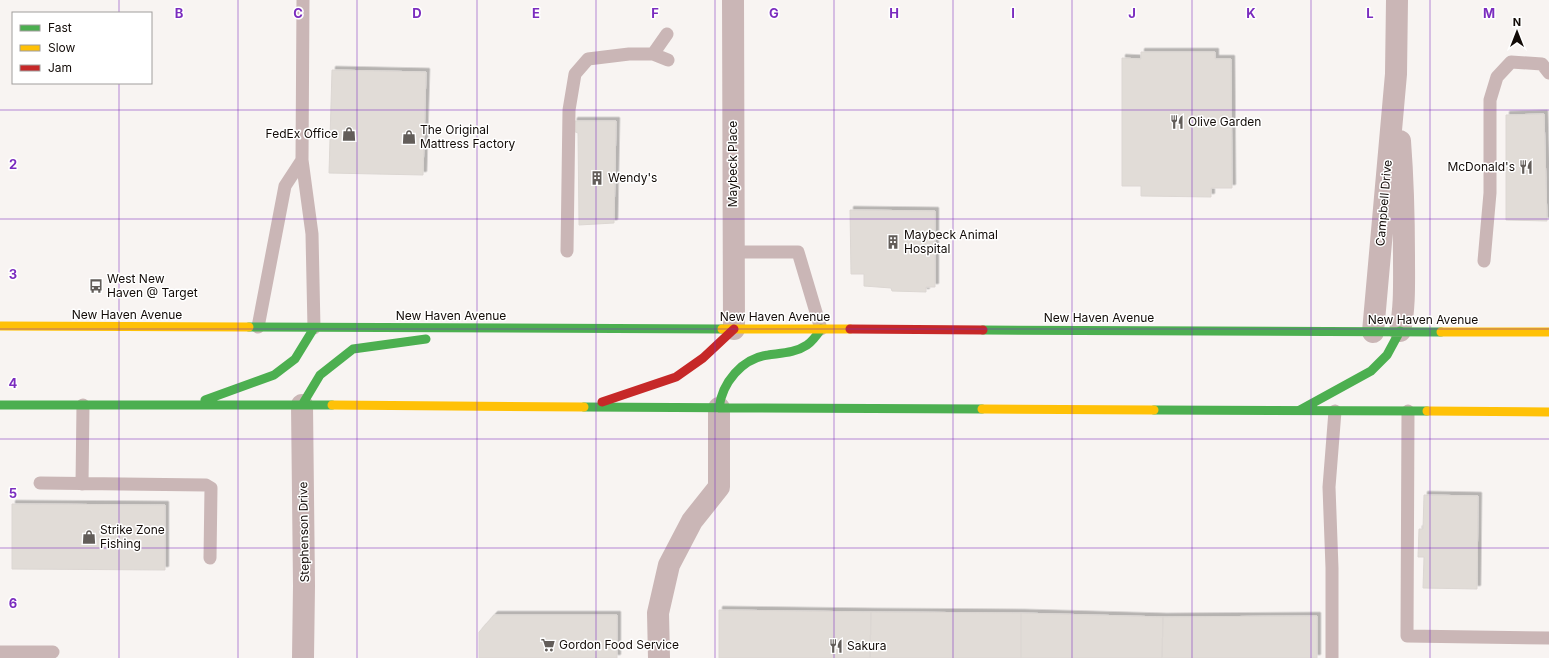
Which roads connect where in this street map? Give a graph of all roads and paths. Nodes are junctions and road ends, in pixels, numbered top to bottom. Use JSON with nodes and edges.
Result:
{"nodes":[{"id":1,"x":303,"y":0,"type":"edge"},
{"id":2,"x":733,"y":0,"type":"edge"},
{"id":3,"x":1397,"y":0,"type":"edge"},
{"id":4,"x":668,"y":34,"type":"dead end"},
{"id":5,"x":652,"y":54,"type":"junction"},
{"id":6,"x":668,"y":60,"type":"dead end"},
{"id":7,"x":1549,"y":73,"type":"edge"},
{"id":8,"x":1396,"y":74,"type":"junction"},
{"id":9,"x":302,"y":160,"type":"junction"},
{"id":10,"x":567,"y":251,"type":"dead end"},
{"id":11,"x":734,"y":252,"type":"junction"},
{"id":12,"x":1484,"y":261,"type":"dead end"},
{"id":13,"x":0,"y":326,"type":"edge"},
{"id":14,"x":258,"y":327,"type":"junction"},
{"id":15,"x":314,"y":328,"type":"junction"},
{"id":16,"x":511,"y":328,"type":"junction"},
{"id":17,"x":734,"y":329,"type":"junction"},
{"id":18,"x":821,"y":329,"type":"junction"},
{"id":19,"x":1400,"y":331,"type":"junction"},
{"id":20,"x":1373,"y":332,"type":"junction"},
{"id":21,"x":1549,"y":332,"type":"edge"},
{"id":22,"x":0,"y":405,"type":"edge"},
{"id":23,"x":83,"y":405,"type":"junction"},
{"id":24,"x":191,"y":405,"type":"junction"},
{"id":25,"x":302,"y":405,"type":"junction"},
{"id":26,"x":586,"y":407,"type":"junction"},
{"id":27,"x":720,"y":408,"type":"junction"},
{"id":28,"x":1299,"y":410,"type":"junction"},
{"id":29,"x":1335,"y":411,"type":"junction"},
{"id":30,"x":1408,"y":411,"type":"junction"},
{"id":31,"x":1549,"y":412,"type":"edge"},
{"id":32,"x":40,"y":483,"type":"dead end"},
{"id":33,"x":82,"y":484,"type":"junction"},
{"id":34,"x":210,"y":558,"type":"dead end"},
{"id":35,"x":1549,"y":638,"type":"edge"},
{"id":36,"x":0,"y":652,"type":"edge"},
{"id":37,"x":53,"y":652,"type":"dead end"},
{"id":38,"x":303,"y":658,"type":"edge"},
{"id":39,"x":659,"y":658,"type":"edge"},
{"id":40,"x":1332,"y":658,"type":"edge"}],
"edges":[{"from":1,"to":9,"type":"lane"},
{"from":2,"to":11,"type":"street","name":"Maybeck Place"},
{"from":3,"to":8,"type":"street","name":"Campbell Drive"},
{"from":4,"to":5,"type":"lane"},
{"from":5,"to":6,"type":"lane"},
{"from":5,"to":10,"type":"lane"},
{"from":7,"to":12,"type":"lane"},
{"from":8,"to":19,"type":"street","name":"Campbell Drive"},
{"from":8,"to":20,"type":"street","name":"Campbell Drive"},
{"from":9,"to":14,"type":"lane"},
{"from":9,"to":15,"type":"lane"},
{"from":11,"to":17,"type":"street","name":"Maybeck Place"},
{"from":11,"to":18,"type":"lane"},
{"from":13,"to":14,"type":"main road","name":"New Haven Avenue"},
{"from":14,"to":15,"type":"main road","name":"New Haven Avenue"},
{"from":15,"to":16,"type":"main road","name":"New Haven Avenue"},
{"from":15,"to":24,"type":"main road"},
{"from":16,"to":17,"type":"main road","name":"New Haven Avenue"},
{"from":16,"to":25,"type":"main road"},
{"from":17,"to":18,"type":"main road","name":"New Haven Avenue"},
{"from":17,"to":26,"type":"main road"},
{"from":18,"to":20,"type":"main road","name":"New Haven Avenue"},
{"from":18,"to":27,"type":"main road"},
{"from":19,"to":20,"type":"main road","name":"New Haven Avenue"},
{"from":19,"to":21,"type":"main road","name":"New Haven Avenue"},
{"from":19,"to":28,"type":"main road"},
{"from":22,"to":23,"type":"main road"},
{"from":23,"to":24,"type":"main road"},
{"from":23,"to":33,"type":"lane"},
{"from":24,"to":25,"type":"main road"},
{"from":25,"to":26,"type":"main road"},
{"from":25,"to":38,"type":"street","name":"Stephenson Drive"},
{"from":26,"to":27,"type":"main road"},
{"from":27,"to":28,"type":"main road"},
{"from":27,"to":39,"type":"street"},
{"from":28,"to":29,"type":"main road"},
{"from":29,"to":30,"type":"main road"},
{"from":29,"to":40,"type":"lane"},
{"from":30,"to":31,"type":"main road"},
{"from":30,"to":35,"type":"lane"},
{"from":32,"to":33,"type":"lane"},
{"from":33,"to":34,"type":"lane"},
{"from":36,"to":37,"type":"lane"}]}
